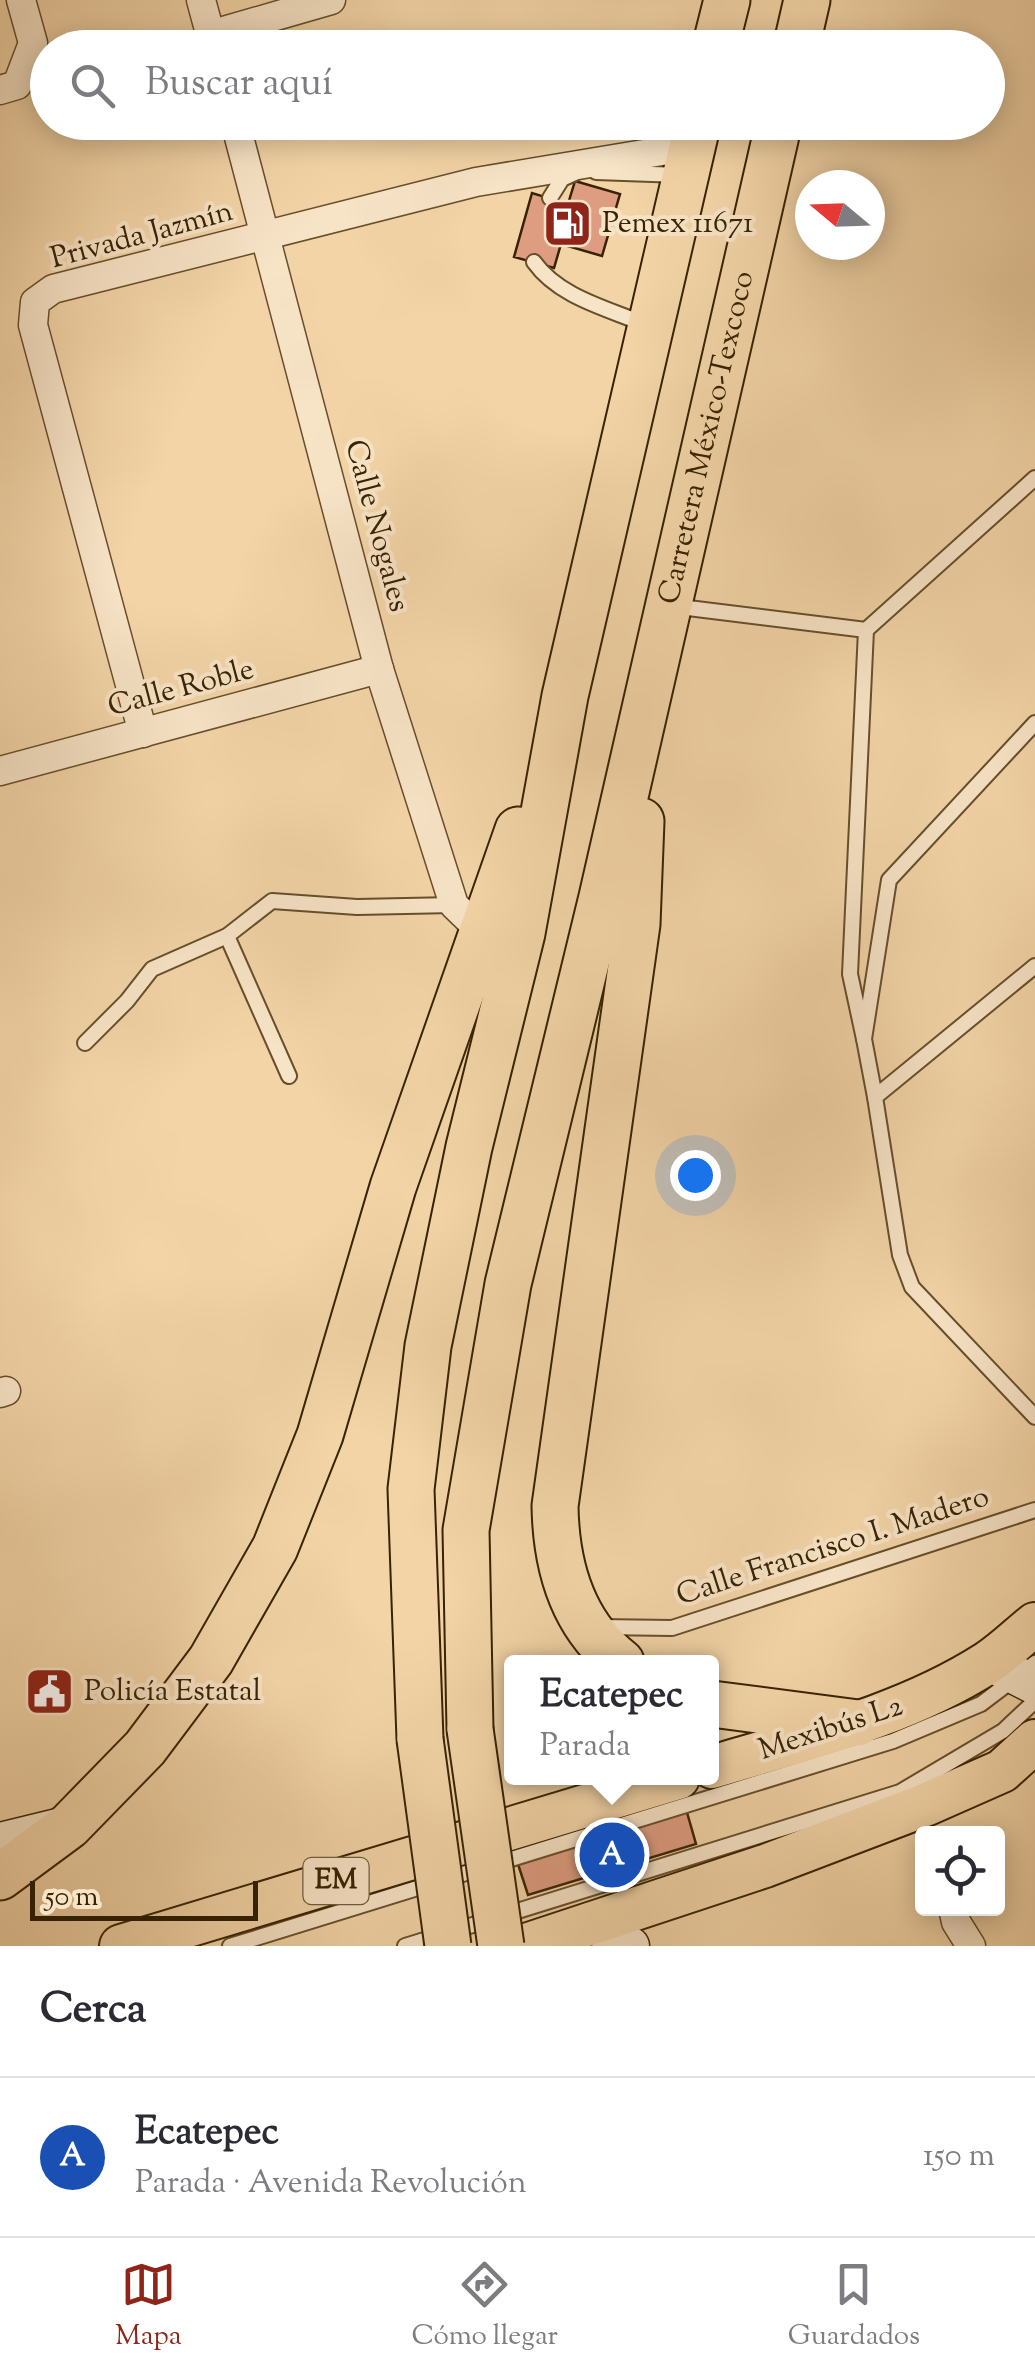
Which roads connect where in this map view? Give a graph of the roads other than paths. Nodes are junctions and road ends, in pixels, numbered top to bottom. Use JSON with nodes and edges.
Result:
{"nodes":[{"id":1,"x":21,"y":0,"type":"edge"},
{"id":2,"x":201,"y":0,"type":"edge"},
{"id":3,"x":331,"y":0,"type":"edge"},
{"id":4,"x":727,"y":0,"type":"edge"},
{"id":5,"x":807,"y":0,"type":"edge"},
{"id":6,"x":209,"y":30,"type":"edge"},
{"id":7,"x":244,"y":30,"type":"edge"},
{"id":8,"x":720,"y":30,"type":"edge"},
{"id":9,"x":800,"y":30,"type":"edge"},
{"id":10,"x":30,"y":32,"type":"edge"},
{"id":11,"x":30,"y":51,"type":"edge"},
{"id":12,"x":0,"y":90,"type":"edge"},
{"id":13,"x":240,"y":140,"type":"edge"},
{"id":14,"x":774,"y":140,"type":"edge"},
{"id":15,"x":692,"y":148,"type":"edge"},
{"id":16,"x":550,"y":198,"type":"dead end"},
{"id":17,"x":266,"y":236,"type":"junction"},
{"id":18,"x":534,"y":262,"type":"dead end"},
{"id":19,"x":649,"y":326,"type":"junction"},
{"id":20,"x":1035,"y":478,"type":"edge"},
{"id":21,"x":666,"y":606,"type":"junction"},
{"id":22,"x":866,"y":630,"type":"junction"},
{"id":23,"x":379,"y":669,"type":"junction"},
{"id":24,"x":565,"y":696,"type":"junction"},
{"id":25,"x":646,"y":696,"type":"junction"},
{"id":26,"x":1035,"y":723,"type":"edge"},
{"id":27,"x":143,"y":733,"type":"junction"},
{"id":28,"x":0,"y":771,"type":"edge"},
{"id":29,"x":468,"y":919,"type":"junction"},
{"id":30,"x":227,"y":936,"type":"junction"},
{"id":31,"x":1035,"y":966,"type":"edge"},
{"id":32,"x":864,"y":1039,"type":"junction"},
{"id":33,"x":85,"y":1043,"type":"dead end"},
{"id":34,"x":289,"y":1076,"type":"dead end"},
{"id":35,"x":875,"y":1098,"type":"junction"},
{"id":36,"x":1035,"y":1417,"type":"edge"},
{"id":37,"x":1035,"y":1510,"type":"edge"},
{"id":38,"x":1035,"y":1624,"type":"edge"},
{"id":39,"x":587,"y":1627,"type":"junction"},
{"id":40,"x":614,"y":1655,"type":"edge"},
{"id":41,"x":1023,"y":1677,"type":"edge"},
{"id":42,"x":719,"y":1705,"type":"edge"},
{"id":43,"x":858,"y":1723,"type":"junction"},
{"id":44,"x":1026,"y":1756,"type":"edge"},
{"id":45,"x":719,"y":1765,"type":"edge"},
{"id":46,"x":655,"y":1785,"type":"edge"},
{"id":47,"x":929,"y":1819,"type":"edge"},
{"id":48,"x":70,"y":1826,"type":"junction"},
{"id":49,"x":0,"y":1842,"type":"edge"},
{"id":50,"x":0,"y":1877,"type":"edge"},
{"id":51,"x":954,"y":1916,"type":"edge"},
{"id":52,"x":590,"y":1922,"type":"junction"},
{"id":53,"x":121,"y":1946,"type":"edge"},
{"id":54,"x":230,"y":1946,"type":"edge"},
{"id":55,"x":404,"y":1946,"type":"edge"},
{"id":56,"x":448,"y":1946,"type":"edge"},
{"id":57,"x":501,"y":1946,"type":"edge"},
{"id":58,"x":522,"y":1946,"type":"edge"},
{"id":59,"x":630,"y":1946,"type":"edge"},
{"id":60,"x":971,"y":1946,"type":"edge"}],
"edges":[{"from":1,"to":10,"type":"street"},
{"from":2,"to":6,"type":"street"},
{"from":3,"to":7,"type":"street"},
{"from":4,"to":8,"type":"highway"},
{"from":5,"to":9,"type":"highway"},
{"from":11,"to":12,"type":"street"},
{"from":13,"to":17,"type":"street","name":"Calle Nogales"},
{"from":14,"to":21,"type":"highway","name":"Carretera México-Texcoco"},
{"from":15,"to":16,"type":"lane"},
{"from":15,"to":17,"type":"street","name":"Privada Jazmín"},
{"from":15,"to":19,"type":"highway"},
{"from":17,"to":23,"type":"street","name":"Calle Nogales"},
{"from":17,"to":27,"type":"street","name":"Privada Jazmín"},
{"from":18,"to":19,"type":"lane"},
{"from":19,"to":24,"type":"highway"},
{"from":20,"to":22,"type":"lane"},
{"from":21,"to":22,"type":"lane"},
{"from":21,"to":25,"type":"highway","name":"Carretera México-Texcoco"},
{"from":22,"to":32,"type":"lane"},
{"from":23,"to":27,"type":"street","name":"Calle Roble"},
{"from":23,"to":29,"type":"street","name":"Calle Nogales"},
{"from":24,"to":29,"type":"highway"},
{"from":24,"to":56,"type":"highway","bridge":true},
{"from":25,"to":39,"type":"highway"},
{"from":25,"to":57,"type":"highway","bridge":true},
{"from":26,"to":32,"type":"lane"},
{"from":27,"to":28,"type":"street","name":"Calle Roble"},
{"from":29,"to":30,"type":"lane"},
{"from":29,"to":48,"type":"highway"},
{"from":30,"to":33,"type":"lane"},
{"from":30,"to":34,"type":"lane"},
{"from":31,"to":35,"type":"lane"},
{"from":32,"to":35,"type":"lane"},
{"from":35,"to":36,"type":"lane"},
{"from":37,"to":39,"type":"lane","name":"Calle Francisco I. Madero"},
{"from":38,"to":41,"type":"main road"},
{"from":39,"to":40,"type":"highway"},
{"from":41,"to":43,"type":"main road"},
{"from":41,"to":54,"type":"lane","name":"Mexibús L2"},
{"from":41,"to":55,"type":"lane"},
{"from":42,"to":43,"type":"highway"},
{"from":43,"to":45,"type":"main road"},
{"from":44,"to":47,"type":"main road"},
{"from":46,"to":53,"type":"main road","number":"EM"},
{"from":47,"to":52,"type":"main road"},
{"from":48,"to":49,"type":"main road"},
{"from":48,"to":50,"type":"highway"},
{"from":51,"to":60,"type":"street"},
{"from":52,"to":58,"type":"main road"},
{"from":52,"to":59,"type":"main road"}]}
